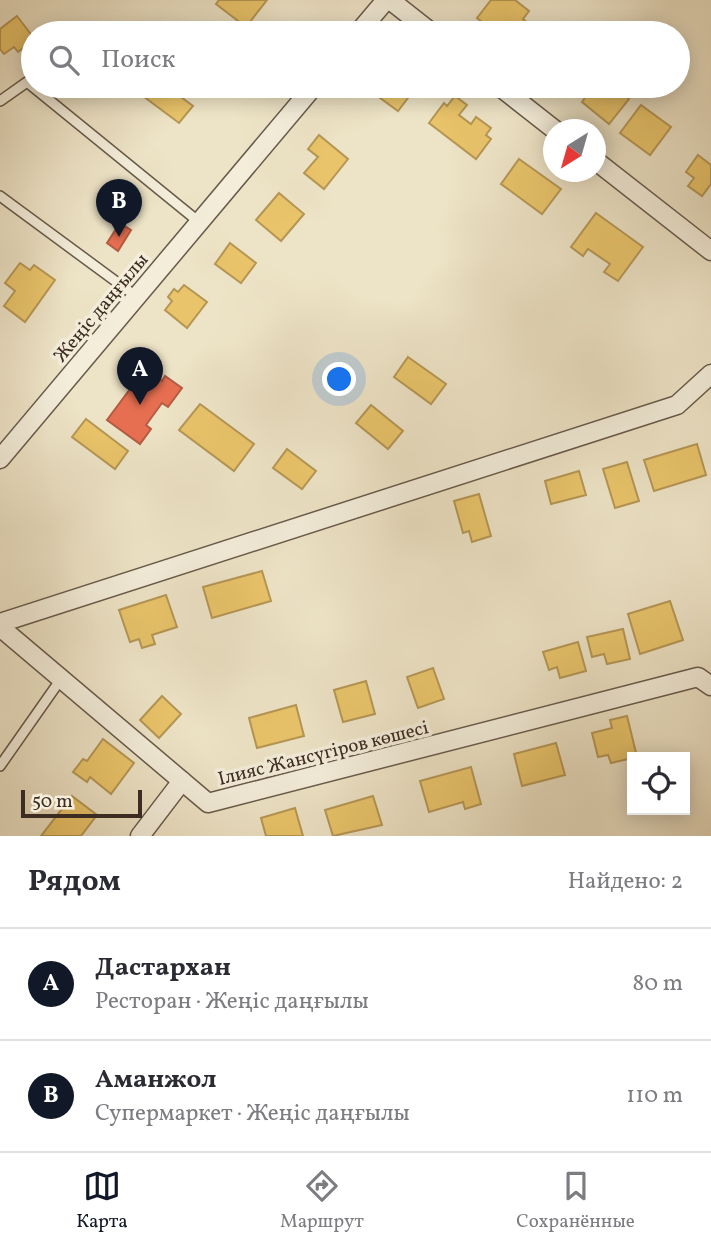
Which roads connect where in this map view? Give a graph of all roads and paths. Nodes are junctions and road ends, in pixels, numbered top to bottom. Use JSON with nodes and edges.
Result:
{"nodes":[{"id":1,"x":388,"y":0,"type":"edge"},
{"id":2,"x":369,"y":21,"type":"edge"},
{"id":3,"x":416,"y":21,"type":"edge"},
{"id":4,"x":21,"y":86,"type":"edge"},
{"id":5,"x":47,"y":98,"type":"edge"},
{"id":6,"x":304,"y":98,"type":"edge"},
{"id":7,"x":514,"y":98,"type":"edge"},
{"id":8,"x":0,"y":101,"type":"edge"},
{"id":9,"x":543,"y":121,"type":"edge"},
{"id":10,"x":606,"y":169,"type":"edge"},
{"id":11,"x":0,"y":196,"type":"edge"},
{"id":12,"x":199,"y":222,"type":"junction"},
{"id":13,"x":709,"y":246,"type":"edge"},
{"id":14,"x":137,"y":297,"type":"junction"},
{"id":15,"x":711,"y":374,"type":"edge"},
{"id":16,"x":0,"y":459,"type":"edge"},
{"id":17,"x":0,"y":625,"type":"edge"},
{"id":18,"x":61,"y":679,"type":"junction"},
{"id":19,"x":711,"y":686,"type":"edge"},
{"id":20,"x":0,"y":766,"type":"edge"},
{"id":21,"x":182,"y":781,"type":"junction"},
{"id":22,"x":140,"y":836,"type":"edge"}],
"edges":[{"from":1,"to":2,"type":"street"},
{"from":1,"to":3,"type":"street"},
{"from":4,"to":8,"type":"lane"},
{"from":5,"to":12,"type":"lane"},
{"from":6,"to":12,"type":"street","name":"Жеңіс даңғылы"},
{"from":7,"to":9,"type":"street"},
{"from":10,"to":13,"type":"street"},
{"from":11,"to":14,"type":"lane"},
{"from":12,"to":14,"type":"street","name":"Жеңіс даңғылы"},
{"from":14,"to":16,"type":"street","name":"Жеңіс даңғылы"},
{"from":15,"to":17,"type":"street","name":"Ілияс Жансүгіров көшесі"},
{"from":17,"to":18,"type":"street","name":"Ілияс Жансүгіров көшесі"},
{"from":18,"to":20,"type":"lane"},
{"from":18,"to":21,"type":"street","name":"Ілияс Жансүгіров көшесі"},
{"from":19,"to":21,"type":"street","name":"Ілияс Жансүгіров көшесі"},
{"from":21,"to":22,"type":"street"}]}
